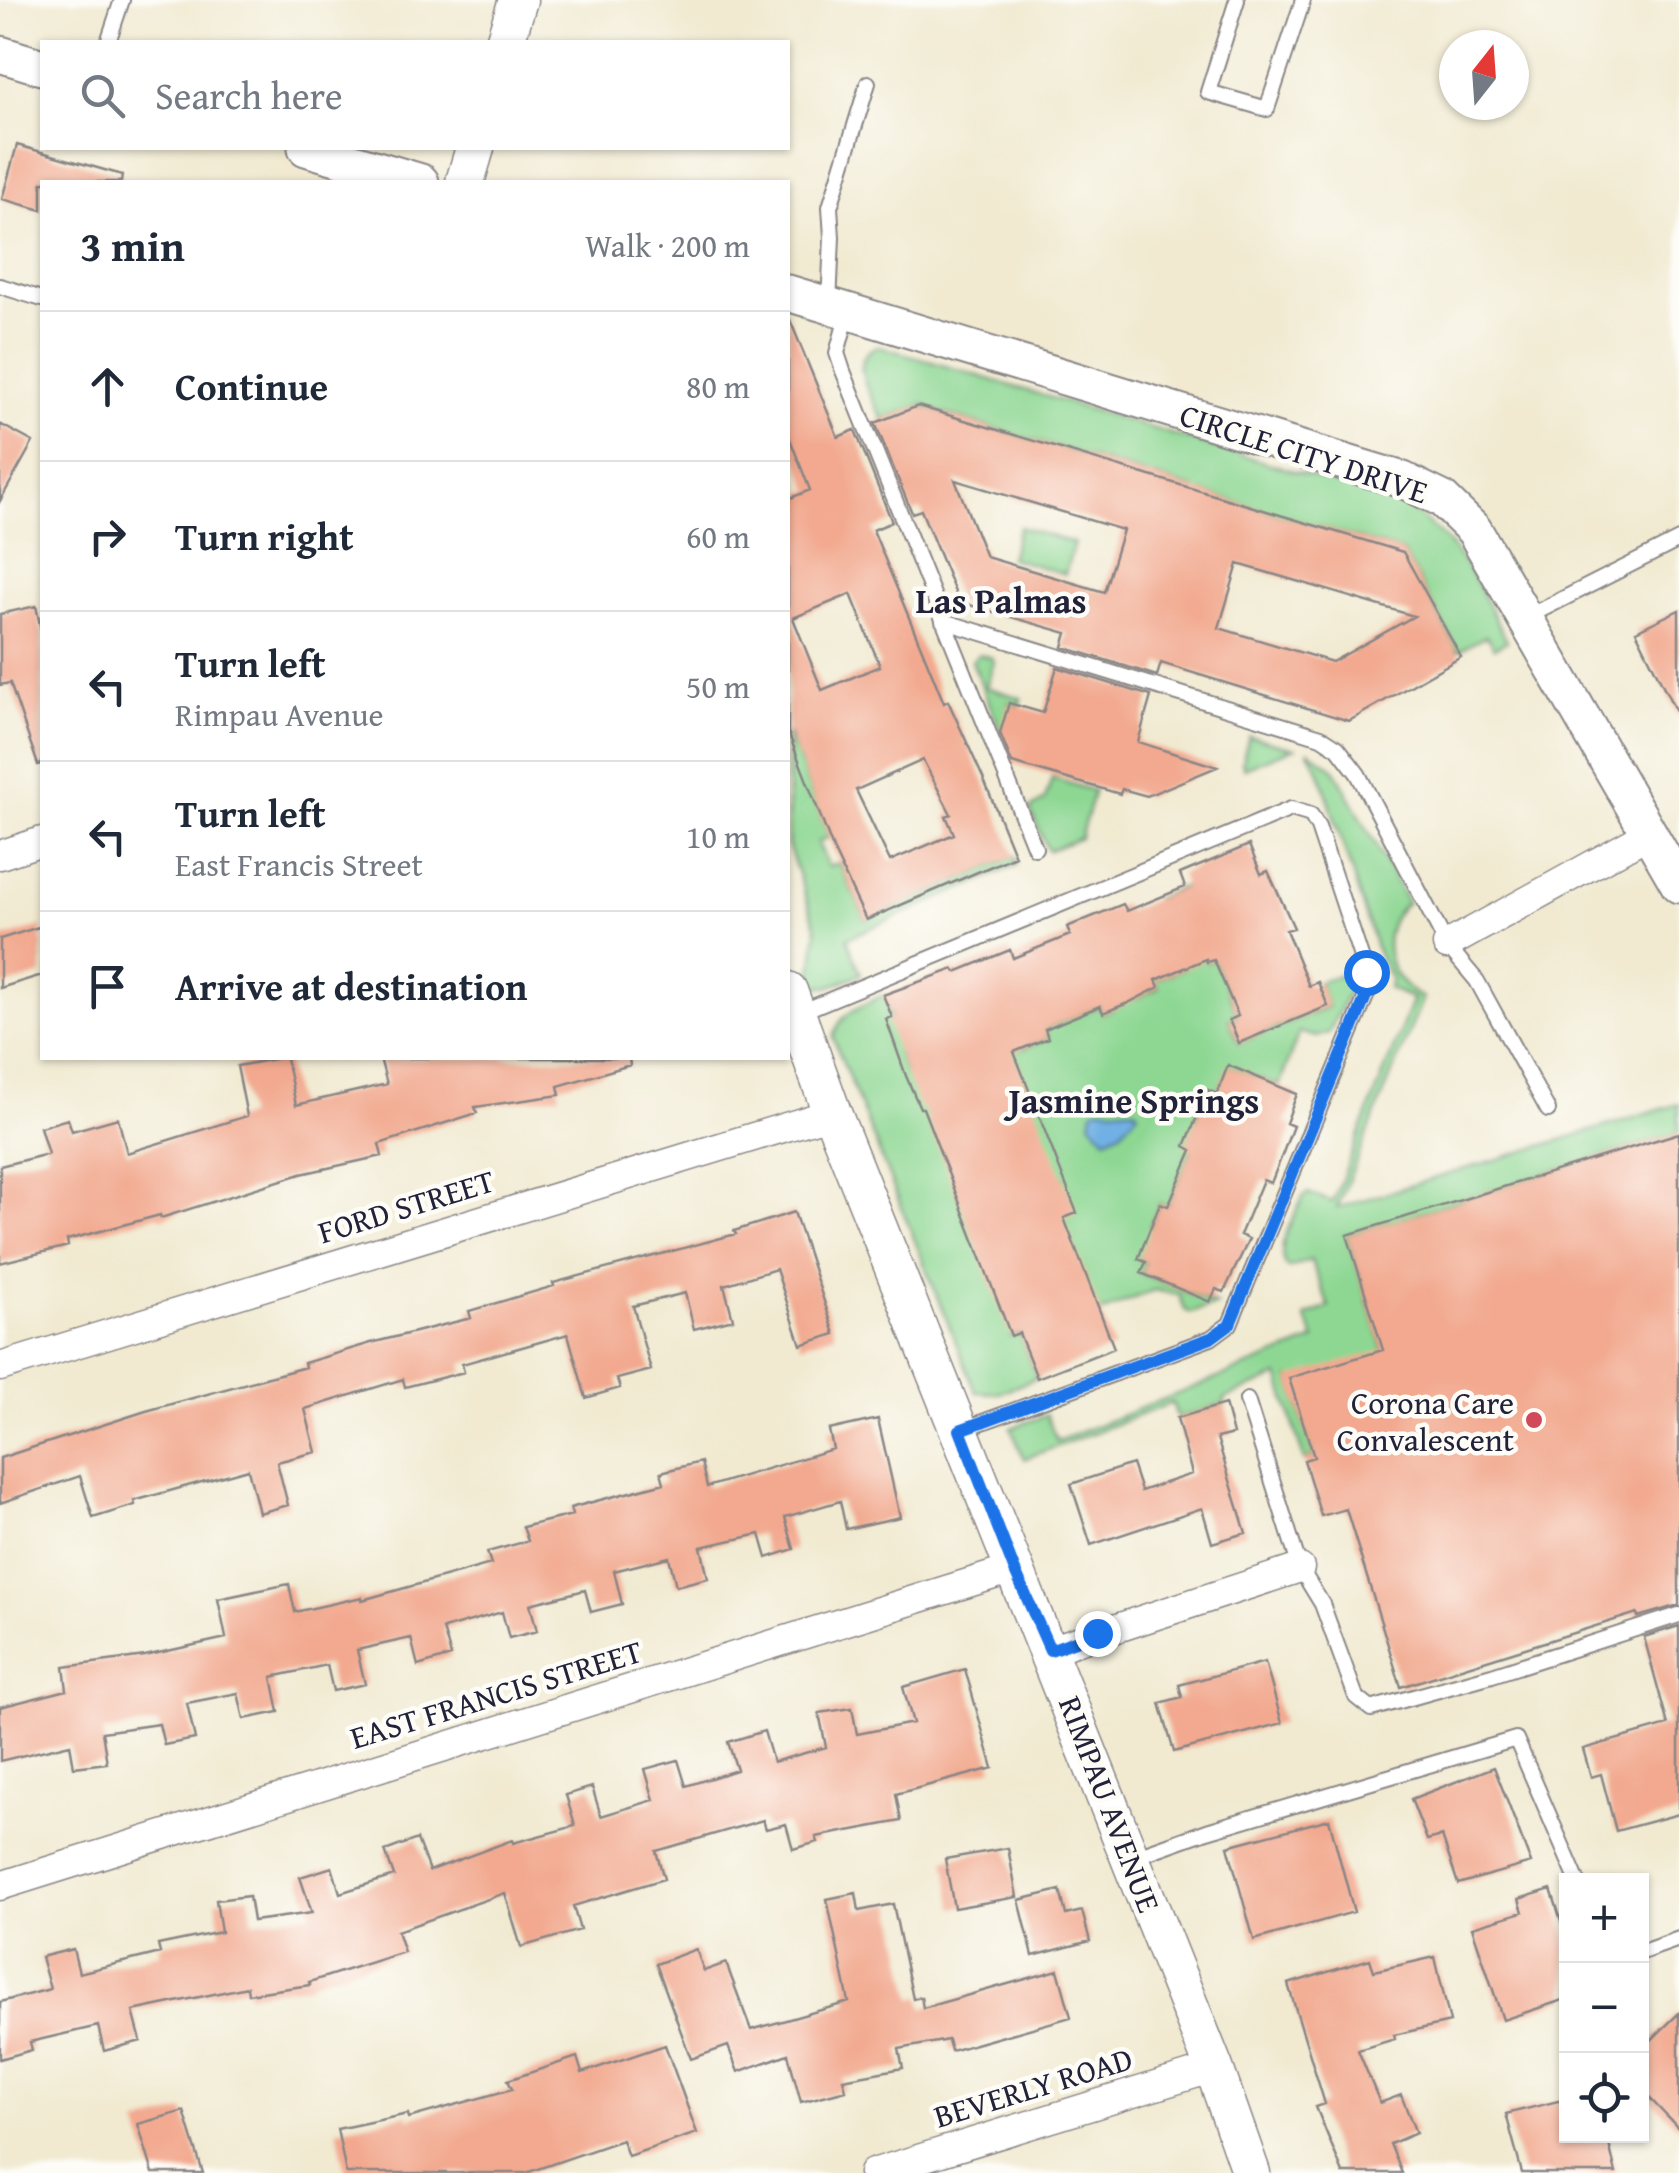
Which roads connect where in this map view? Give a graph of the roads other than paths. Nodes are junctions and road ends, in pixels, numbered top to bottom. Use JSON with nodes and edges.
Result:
{"nodes":[{"id":1,"x":122,"y":0,"type":"edge"},
{"id":2,"x":518,"y":0,"type":"edge"},
{"id":3,"x":1237,"y":0,"type":"edge"},
{"id":4,"x":1304,"y":0,"type":"edge"},
{"id":5,"x":109,"y":40,"type":"edge"},
{"id":6,"x":507,"y":40,"type":"edge"},
{"id":7,"x":0,"y":54,"type":"edge"},
{"id":8,"x":40,"y":66,"type":"edge"},
{"id":9,"x":868,"y":83,"type":"dead end"},
{"id":10,"x":313,"y":150,"type":"edge"},
{"id":11,"x":474,"y":150,"type":"edge"},
{"id":12,"x":414,"y":180,"type":"edge"},
{"id":13,"x":466,"y":180,"type":"edge"},
{"id":14,"x":0,"y":286,"type":"edge"},
{"id":15,"x":790,"y":295,"type":"edge"},
{"id":16,"x":40,"y":298,"type":"edge"},
{"id":17,"x":838,"y":309,"type":"junction"},
{"id":18,"x":1679,"y":540,"type":"edge"},
{"id":19,"x":1524,"y":618,"type":"junction"},
{"id":20,"x":942,"y":621,"type":"junction"},
{"id":21,"x":1650,"y":833,"type":"junction"},
{"id":22,"x":40,"y":842,"type":"edge"},
{"id":23,"x":1035,"y":848,"type":"dead end"},
{"id":24,"x":0,"y":854,"type":"edge"},
{"id":25,"x":1679,"y":885,"type":"edge"},
{"id":26,"x":1447,"y":945,"type":"junction"},
{"id":27,"x":792,"y":1003,"type":"edge"},
{"id":28,"x":1548,"y":1110,"type":"dead end"},
{"id":29,"x":832,"y":1113,"type":"junction"},
{"id":30,"x":0,"y":1366,"type":"edge"},
{"id":31,"x":1247,"y":1400,"type":"dead end"},
{"id":32,"x":960,"y":1430,"type":"junction"},
{"id":33,"x":1300,"y":1568,"type":"junction"},
{"id":34,"x":1014,"y":1569,"type":"junction"},
{"id":35,"x":1679,"y":1614,"type":"edge"},
{"id":36,"x":1050,"y":1650,"type":"junction"},
{"id":37,"x":1132,"y":1858,"type":"junction"},
{"id":38,"x":1574,"y":1873,"type":"edge"},
{"id":39,"x":0,"y":1886,"type":"edge"},
{"id":40,"x":1679,"y":1939,"type":"edge"},
{"id":41,"x":1649,"y":1950,"type":"edge"},
{"id":42,"x":1214,"y":2068,"type":"junction"},
{"id":43,"x":872,"y":2173,"type":"edge"},
{"id":44,"x":1251,"y":2173,"type":"edge"}],
"edges":[{"from":1,"to":5,"type":"lane"},
{"from":2,"to":6,"type":"main road"},
{"from":3,"to":4,"type":"lane"},
{"from":7,"to":8,"type":"street"},
{"from":9,"to":17,"type":"lane"},
{"from":10,"to":12,"type":"street"},
{"from":11,"to":13,"type":"main road"},
{"from":14,"to":16,"type":"lane"},
{"from":15,"to":17,"type":"street","name":"CIRCLE CITY DRIVE"},
{"from":17,"to":19,"type":"street","name":"CIRCLE CITY DRIVE"},
{"from":17,"to":20,"type":"lane"},
{"from":18,"to":19,"type":"lane"},
{"from":19,"to":21,"type":"street","name":"CIRCLE CITY DRIVE"},
{"from":20,"to":23,"type":"lane"},
{"from":20,"to":26,"type":"lane"},
{"from":21,"to":25,"type":"street","name":"CIRCLE CITY DRIVE"},
{"from":21,"to":26,"type":"street"},
{"from":22,"to":24,"type":"street"},
{"from":26,"to":28,"type":"lane"},
{"from":27,"to":29,"type":"main road","name":"RIMPAU AVENUE"},
{"from":27,"to":32,"type":"lane"},
{"from":29,"to":30,"type":"street","name":"FORD STREET"},
{"from":29,"to":32,"type":"main road","name":"RIMPAU AVENUE"},
{"from":31,"to":33,"type":"lane"},
{"from":32,"to":34,"type":"main road","name":"RIMPAU AVENUE"},
{"from":33,"to":35,"type":"lane"},
{"from":33,"to":36,"type":"street"},
{"from":34,"to":36,"type":"main road","name":"RIMPAU AVENUE"},
{"from":34,"to":39,"type":"street","name":"EAST FRANCIS STREET"},
{"from":36,"to":37,"type":"main road","name":"RIMPAU AVENUE"},
{"from":37,"to":38,"type":"lane"},
{"from":37,"to":42,"type":"main road","name":"RIMPAU AVENUE"},
{"from":40,"to":41,"type":"lane"},
{"from":42,"to":43,"type":"street","name":"BEVERLY ROAD"},
{"from":42,"to":44,"type":"main road","name":"RIMPAU AVENUE"}]}
